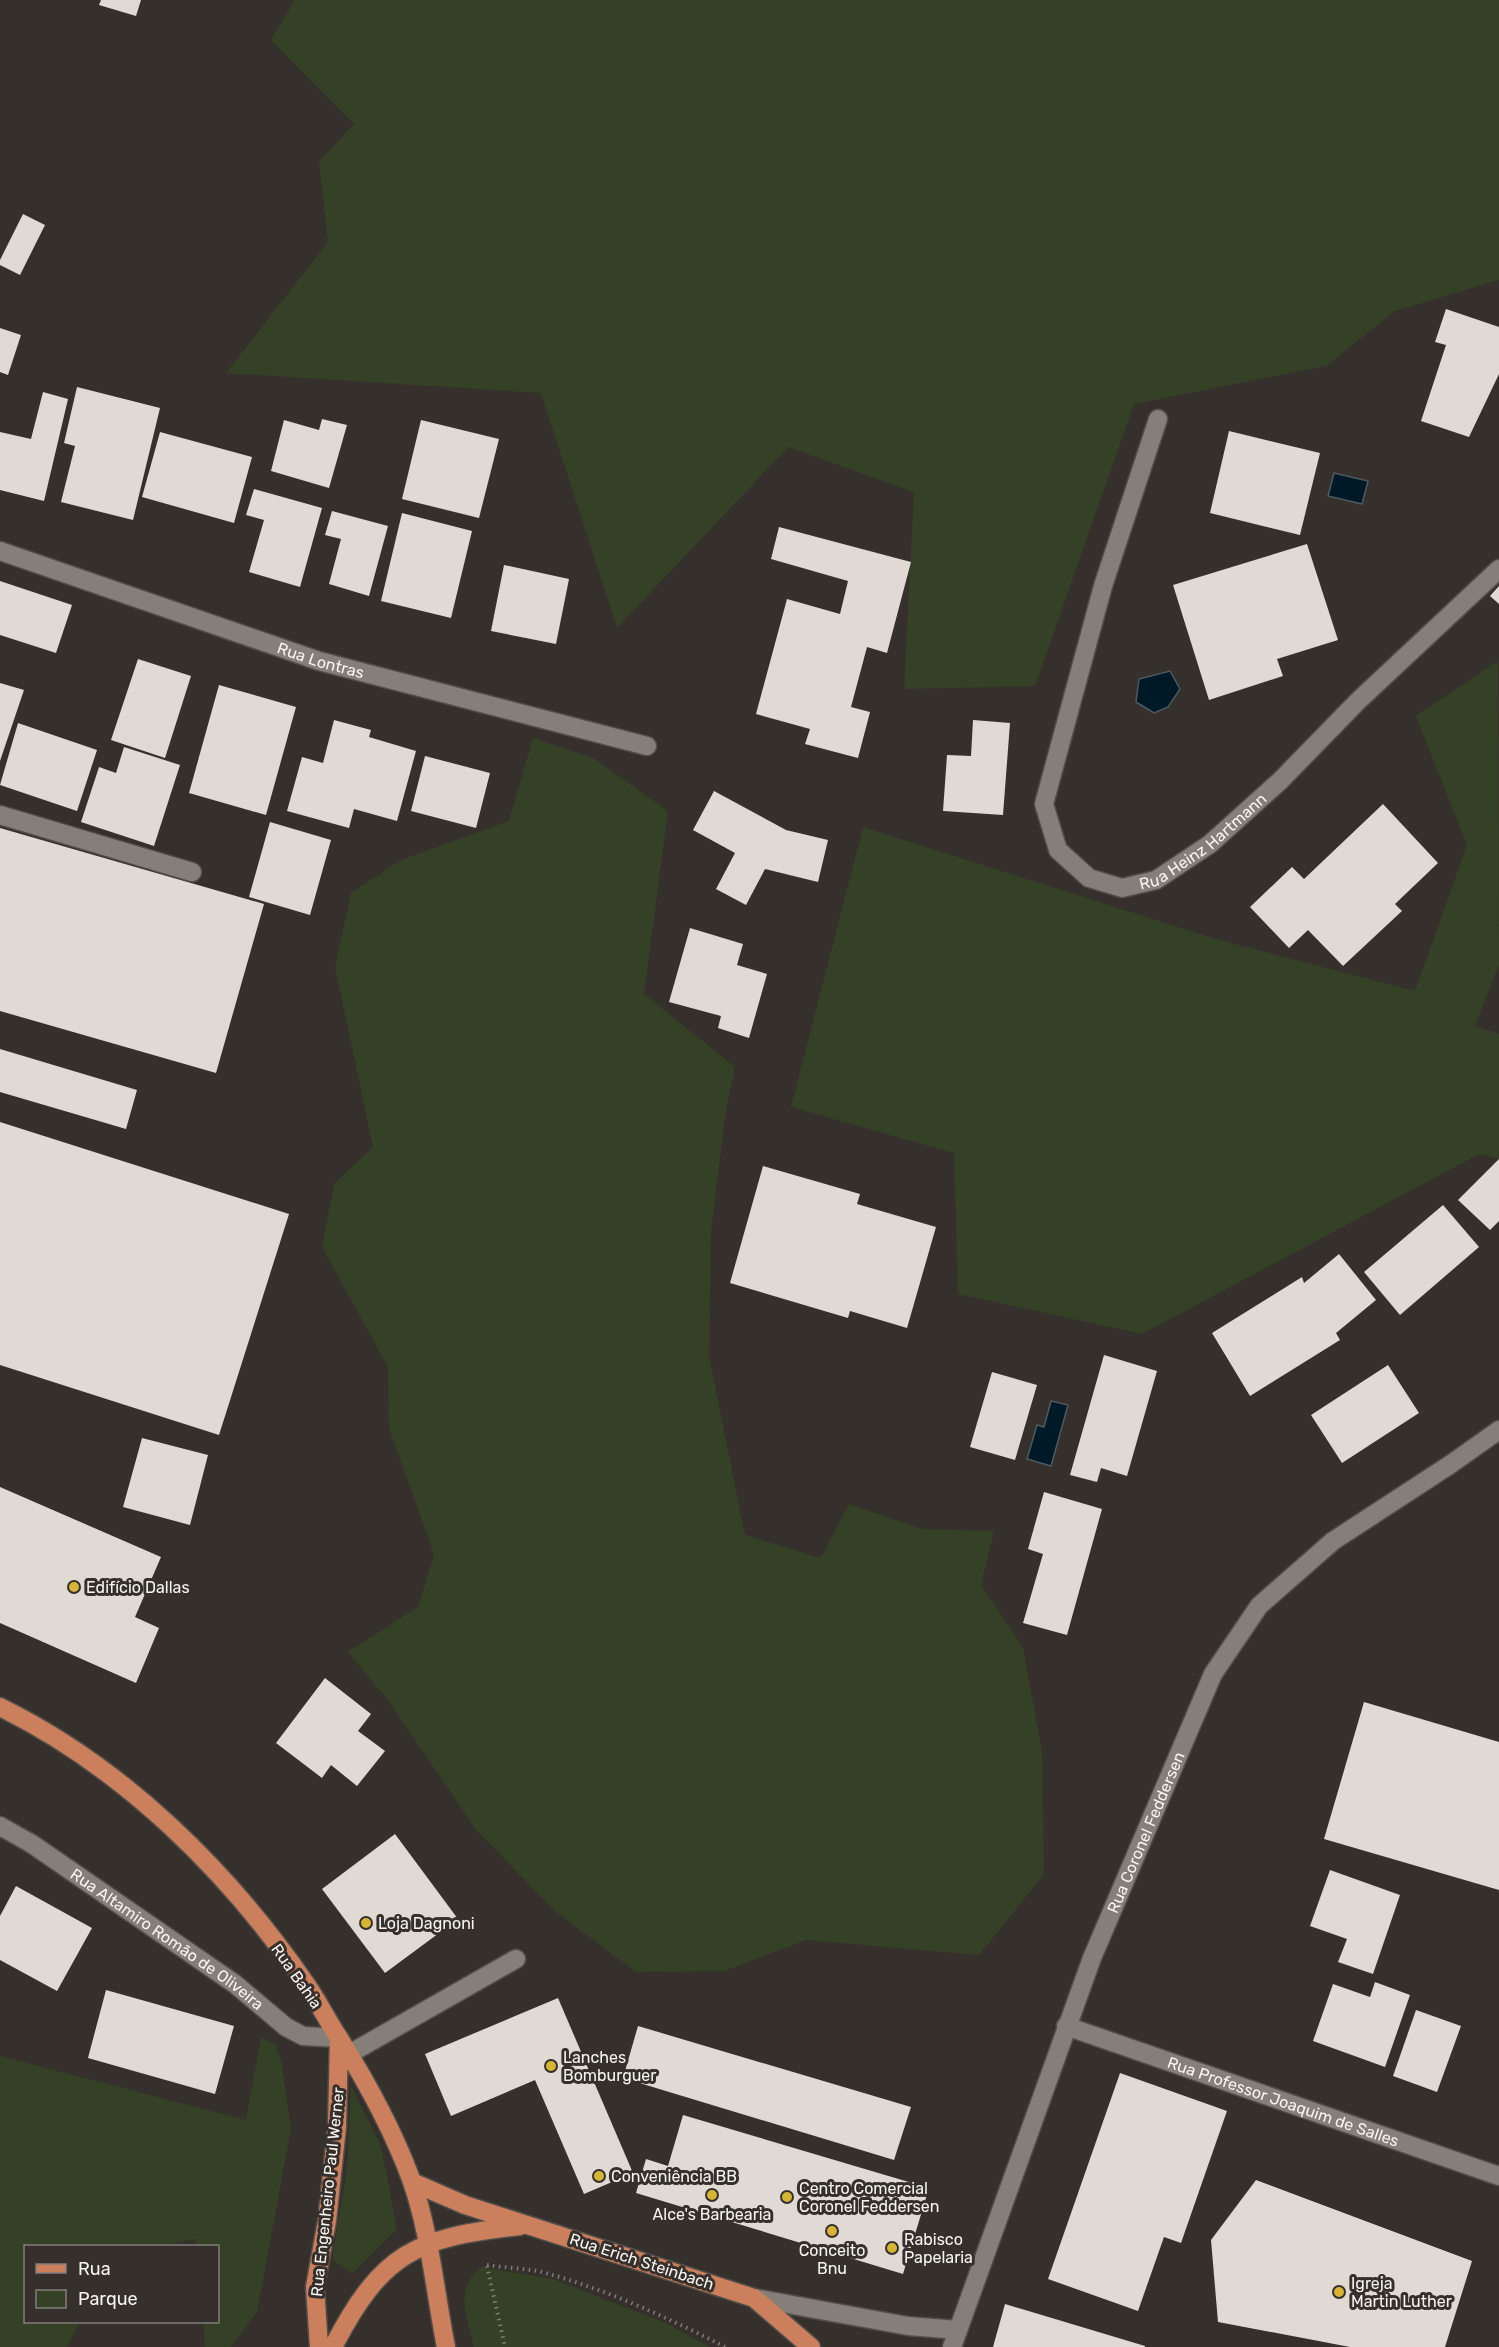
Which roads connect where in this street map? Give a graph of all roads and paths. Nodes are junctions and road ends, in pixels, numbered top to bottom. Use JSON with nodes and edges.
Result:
{"nodes":[{"id":1,"x":1158,"y":419,"type":"dead end"},
{"id":2,"x":0,"y":551,"type":"edge"},
{"id":3,"x":1499,"y":569,"type":"edge"},
{"id":4,"x":647,"y":746,"type":"dead end"},
{"id":5,"x":0,"y":815,"type":"edge"},
{"id":6,"x":192,"y":872,"type":"dead end"},
{"id":7,"x":1499,"y":1430,"type":"edge"},
{"id":8,"x":0,"y":1707,"type":"edge"},
{"id":9,"x":0,"y":1826,"type":"edge"},
{"id":10,"x":516,"y":1959,"type":"dead end"},
{"id":11,"x":1066,"y":2026,"type":"junction"},
{"id":12,"x":339,"y":2038,"type":"junction"},
{"id":13,"x":349,"y":2054,"type":"junction"},
{"id":14,"x":1499,"y":2176,"type":"edge"},
{"id":15,"x":412,"y":2182,"type":"junction"},
{"id":16,"x":530,"y":2225,"type":"junction"},
{"id":17,"x":466,"y":2232,"type":"junction"},
{"id":18,"x":427,"y":2243,"type":"junction"},
{"id":19,"x":487,"y":2265,"type":"junction"},
{"id":20,"x":754,"y":2298,"type":"junction"},
{"id":21,"x":955,"y":2338,"type":"edge"},
{"id":22,"x":319,"y":2347,"type":"edge"},
{"id":23,"x":333,"y":2347,"type":"edge"},
{"id":24,"x":446,"y":2347,"type":"edge"},
{"id":25,"x":505,"y":2347,"type":"edge"},
{"id":26,"x":725,"y":2347,"type":"edge"},
{"id":27,"x":811,"y":2347,"type":"edge"}],
"edges":[{"from":1,"to":3,"type":"street","name":"Rua Heinz Hartmann"},
{"from":2,"to":4,"type":"street","name":"Rua Lontras"},
{"from":5,"to":6,"type":"street"},
{"from":7,"to":11,"type":"street","name":"Rua Coronel Feddersen"},
{"from":8,"to":12,"type":"main road","name":"Rua Bahia"},
{"from":9,"to":12,"type":"street","name":"Rua Altamiro Romão de Oliveira"},
{"from":10,"to":13,"type":"street"},
{"from":11,"to":14,"type":"street","name":"Rua Professor Joaquim de Salles"},
{"from":11,"to":21,"type":"street","name":"Rua Coronel Feddersen"},
{"from":12,"to":13,"type":"main road","name":"Rua Bahia"},
{"from":12,"to":22,"type":"main road","name":"Rua Engenheiro Paul Werner"},
{"from":13,"to":15,"type":"main road","name":"Rua Bahia"},
{"from":15,"to":16,"type":"main road","name":"Rua Erich Steinbach"},
{"from":15,"to":18,"type":"main road","name":"Rua Bahia"},
{"from":16,"to":17,"type":"main road","name":"Rua Erich Steinbach"},
{"from":16,"to":20,"type":"main road","name":"Rua Erich Steinbach"},
{"from":17,"to":18,"type":"main road","name":"Rua Erich Steinbach"},
{"from":17,"to":19,"type":"path"},
{"from":18,"to":23,"type":"main road"},
{"from":18,"to":24,"type":"main road","name":"Rua Bahia"},
{"from":19,"to":25,"type":"path"},
{"from":19,"to":26,"type":"path"},
{"from":20,"to":21,"type":"street","name":"Rua Erich Steinbach"},
{"from":20,"to":27,"type":"main road","name":"Rua Erich Steinbach"}]}
